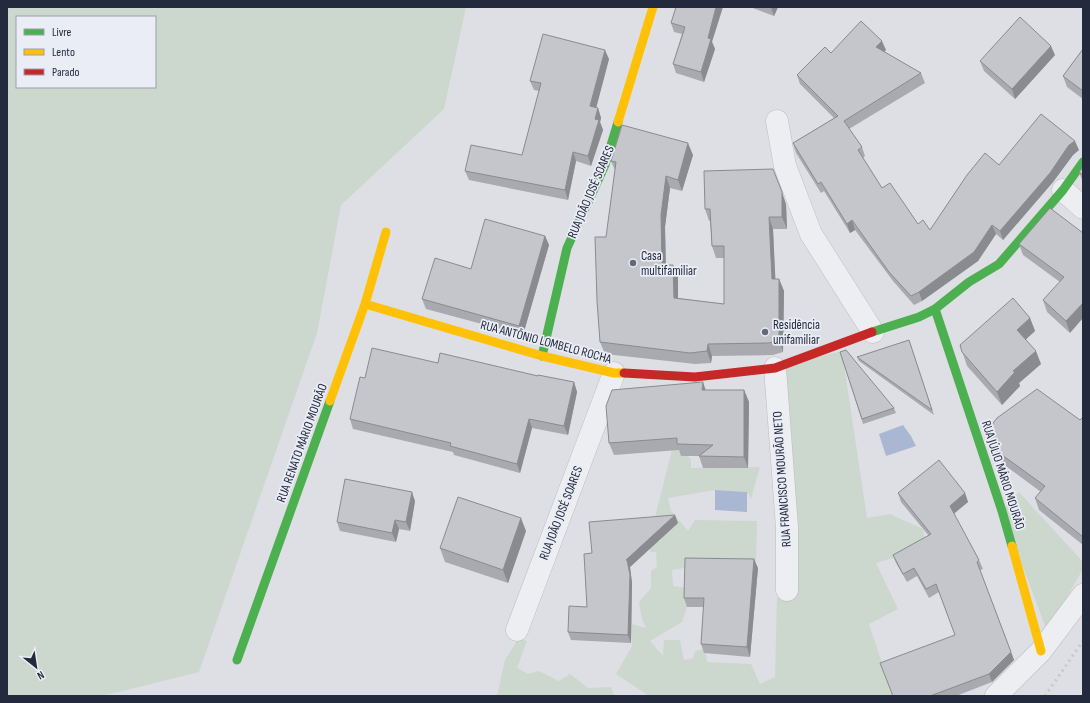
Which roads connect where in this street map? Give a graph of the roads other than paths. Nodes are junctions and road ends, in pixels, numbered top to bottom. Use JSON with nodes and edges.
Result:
{"nodes":[{"id":1,"x":653,"y":7,"type":"edge"},
{"id":2,"x":778,"y":122,"type":"dead end"},
{"id":3,"x":1083,"y":162,"type":"edge"},
{"id":4,"x":1063,"y":190,"type":"junction"},
{"id":5,"x":1083,"y":208,"type":"edge"},
{"id":6,"x":386,"y":232,"type":"dead end"},
{"id":7,"x":365,"y":304,"type":"junction"},
{"id":8,"x":935,"y":309,"type":"junction"},
{"id":9,"x":872,"y":332,"type":"junction"},
{"id":10,"x":542,"y":356,"type":"junction"},
{"id":11,"x":775,"y":368,"type":"junction"},
{"id":12,"x":614,"y":373,"type":"junction"},
{"id":13,"x":787,"y":590,"type":"dead end"},
{"id":14,"x":1083,"y":595,"type":"edge"},
{"id":15,"x":517,"y":630,"type":"dead end"},
{"id":16,"x":1041,"y":651,"type":"junction"},
{"id":17,"x":237,"y":660,"type":"dead end"},
{"id":18,"x":996,"y":696,"type":"edge"}],
"edges":[{"from":1,"to":10,"type":"street","name":"RUA JOÃO JOSÉ SOARES"},
{"from":2,"to":9,"type":"street"},
{"from":3,"to":4,"type":"street","name":"RUA ANTÔNIO LOMBELO ROCHA"},
{"from":4,"to":5,"type":"street"},
{"from":4,"to":8,"type":"street","name":"RUA ANTÔNIO LOMBELO ROCHA"},
{"from":6,"to":7,"type":"street","name":"RUA RENATO MÁRIO MOURÃO"},
{"from":7,"to":10,"type":"street","name":"RUA ANTÔNIO LOMBELO ROCHA"},
{"from":7,"to":17,"type":"street","name":"RUA RENATO MÁRIO MOURÃO"},
{"from":8,"to":9,"type":"street","name":"RUA ANTÔNIO LOMBELO ROCHA"},
{"from":8,"to":16,"type":"street","name":"RUA JÚLIO MÁRIO MOURÃO"},
{"from":9,"to":11,"type":"street","name":"RUA ANTÔNIO LOMBELO ROCHA"},
{"from":10,"to":12,"type":"street","name":"RUA ANTÔNIO LOMBELO ROCHA"},
{"from":11,"to":12,"type":"street","name":"RUA ANTÔNIO LOMBELO ROCHA"},
{"from":11,"to":13,"type":"street","name":"RUA FRANCISCO MOURÃO NETO"},
{"from":12,"to":15,"type":"street","name":"RUA JOÃO JOSÉ SOARES"},
{"from":14,"to":16,"type":"street"},
{"from":16,"to":18,"type":"street"}]}
